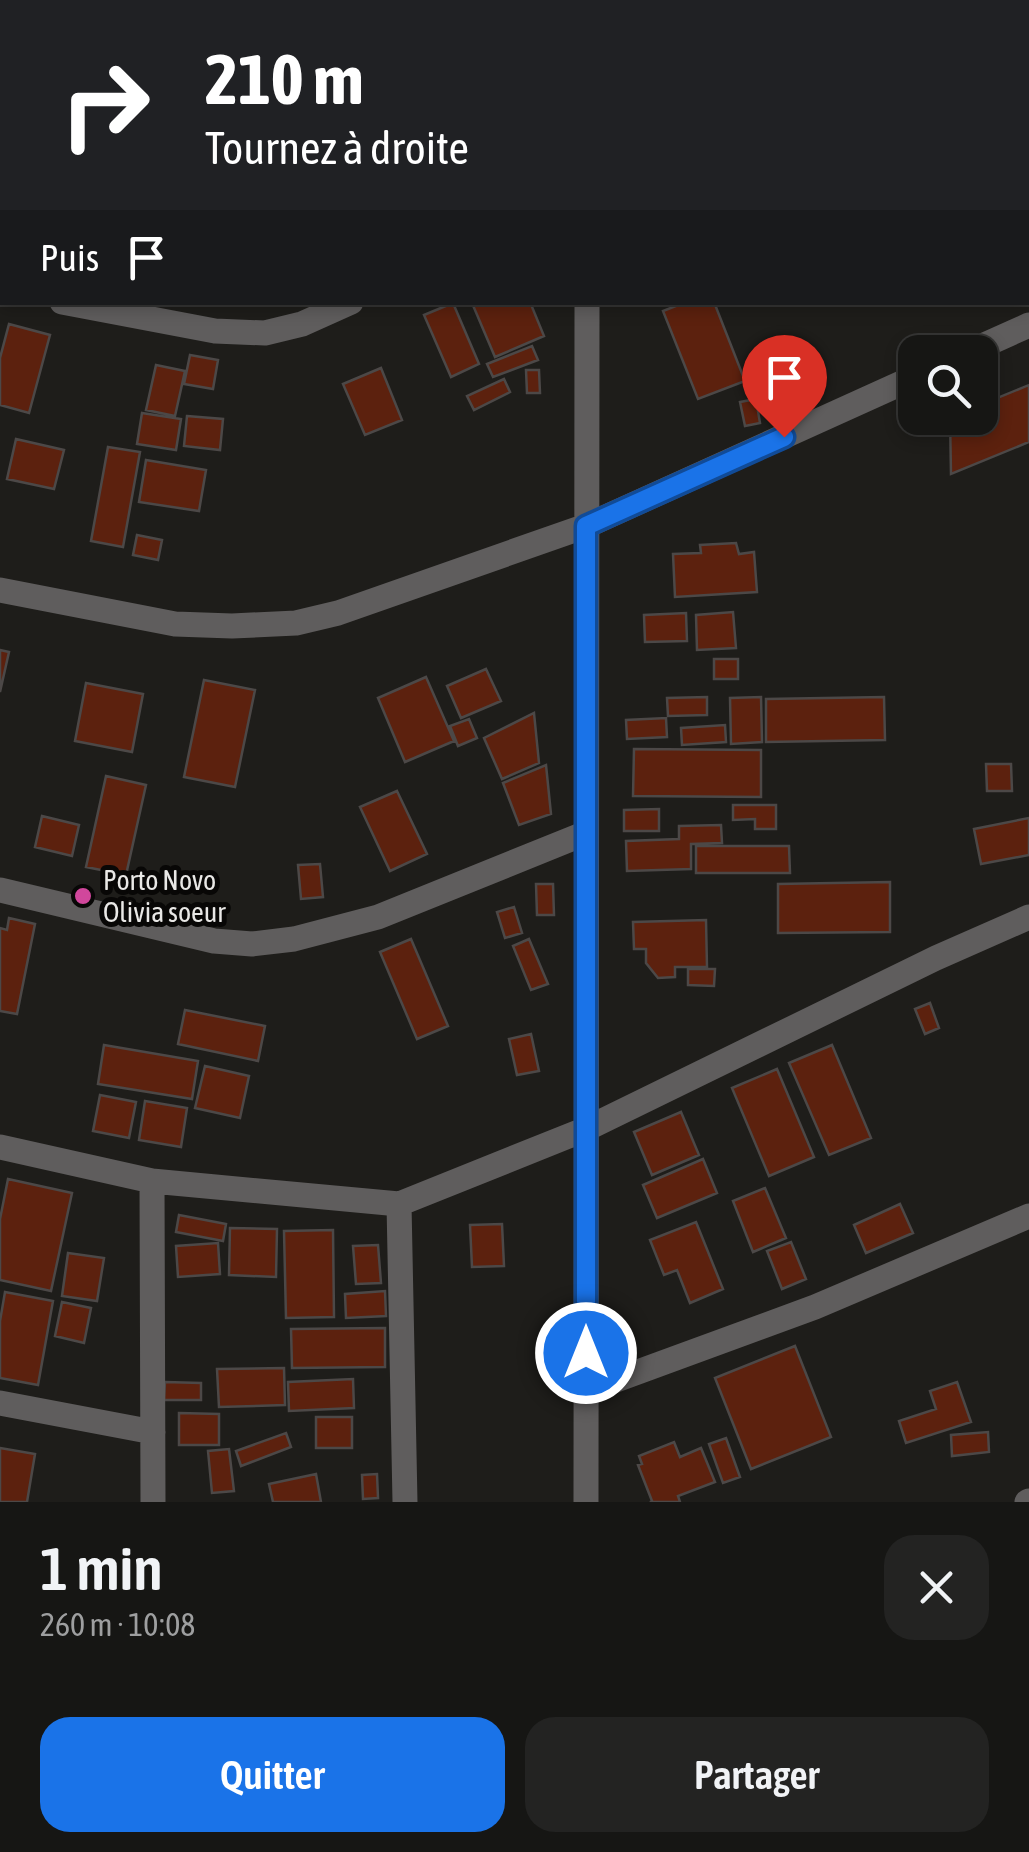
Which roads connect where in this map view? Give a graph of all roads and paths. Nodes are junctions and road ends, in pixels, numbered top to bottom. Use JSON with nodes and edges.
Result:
{"nodes":[{"id":1,"x":78,"y":305,"type":"edge"},
{"id":2,"x":344,"y":305,"type":"edge"},
{"id":3,"x":586,"y":305,"type":"edge"},
{"id":4,"x":1029,"y":326,"type":"edge"},
{"id":5,"x":998,"y":340,"type":"edge"},
{"id":6,"x":898,"y":385,"type":"edge"},
{"id":7,"x":586,"y":526,"type":"junction"},
{"id":8,"x":0,"y":590,"type":"edge"},
{"id":9,"x":586,"y":833,"type":"junction"},
{"id":10,"x":0,"y":890,"type":"edge"},
{"id":11,"x":1029,"y":917,"type":"edge"},
{"id":12,"x":586,"y":1129,"type":"junction"},
{"id":13,"x":0,"y":1147,"type":"edge"},
{"id":14,"x":152,"y":1181,"type":"junction"},
{"id":15,"x":399,"y":1204,"type":"junction"},
{"id":16,"x":1029,"y":1216,"type":"edge"},
{"id":17,"x":586,"y":1391,"type":"junction"},
{"id":18,"x":0,"y":1403,"type":"edge"},
{"id":19,"x":152,"y":1432,"type":"junction"},
{"id":20,"x":153,"y":1502,"type":"edge"},
{"id":21,"x":404,"y":1502,"type":"edge"},
{"id":22,"x":586,"y":1502,"type":"edge"}],
"edges":[{"from":1,"to":2,"type":"street"},
{"from":3,"to":7,"type":"street"},
{"from":4,"to":5,"type":"street"},
{"from":6,"to":7,"type":"street"},
{"from":7,"to":8,"type":"street"},
{"from":7,"to":9,"type":"street"},
{"from":9,"to":10,"type":"street"},
{"from":9,"to":12,"type":"street"},
{"from":11,"to":12,"type":"street"},
{"from":12,"to":15,"type":"street"},
{"from":12,"to":17,"type":"street"},
{"from":13,"to":14,"type":"street"},
{"from":14,"to":15,"type":"street"},
{"from":14,"to":19,"type":"street"},
{"from":15,"to":21,"type":"street"},
{"from":16,"to":17,"type":"street"},
{"from":17,"to":22,"type":"street"},
{"from":18,"to":19,"type":"street"},
{"from":19,"to":20,"type":"street"}]}
